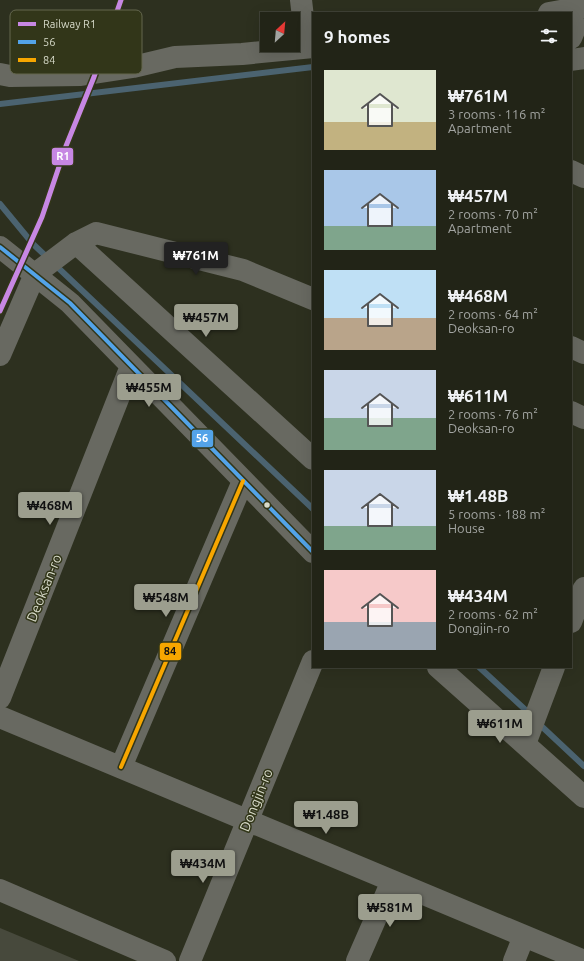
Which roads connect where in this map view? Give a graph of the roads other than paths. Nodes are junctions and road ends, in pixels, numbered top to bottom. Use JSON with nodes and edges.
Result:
{"nodes":[{"id":1,"x":301,"y":0,"type":"edge"},
{"id":2,"x":584,"y":7,"type":"edge"},
{"id":3,"x":555,"y":12,"type":"edge"},
{"id":4,"x":572,"y":36,"type":"edge"},
{"id":5,"x":309,"y":41,"type":"edge"},
{"id":6,"x":584,"y":58,"type":"edge"},
{"id":7,"x":572,"y":60,"type":"edge"},
{"id":8,"x":142,"y":65,"type":"edge"},
{"id":9,"x":0,"y":74,"type":"edge"},
{"id":10,"x":88,"y":74,"type":"edge"},
{"id":11,"x":572,"y":171,"type":"edge"},
{"id":12,"x":584,"y":177,"type":"edge"},
{"id":13,"x":76,"y":243,"type":"junction"},
{"id":14,"x":0,"y":247,"type":"edge"},
{"id":15,"x":35,"y":274,"type":"junction"},
{"id":16,"x":312,"y":300,"type":"edge"},
{"id":17,"x":572,"y":347,"type":"edge"},
{"id":18,"x":584,"y":353,"type":"edge"},
{"id":19,"x":0,"y":355,"type":"edge"},
{"id":20,"x":131,"y":366,"type":"junction"},
{"id":21,"x":572,"y":412,"type":"edge"},
{"id":22,"x":584,"y":418,"type":"edge"},
{"id":23,"x":312,"y":458,"type":"edge"},
{"id":24,"x":243,"y":481,"type":"junction"},
{"id":25,"x":312,"y":551,"type":"edge"},
{"id":26,"x":584,"y":588,"type":"edge"},
{"id":27,"x":572,"y":619,"type":"edge"},
{"id":28,"x":312,"y":663,"type":"edge"},
{"id":29,"x":439,"y":668,"type":"edge"},
{"id":30,"x":551,"y":675,"type":"edge"},
{"id":31,"x":0,"y":698,"type":"edge"},
{"id":32,"x":0,"y":717,"type":"edge"},
{"id":33,"x":525,"y":744,"type":"junction"},
{"id":34,"x":121,"y":768,"type":"junction"},
{"id":35,"x":584,"y":797,"type":"edge"},
{"id":36,"x":248,"y":820,"type":"junction"},
{"id":37,"x":392,"y":881,"type":"junction"},
{"id":38,"x":0,"y":890,"type":"edge"},
{"id":39,"x":524,"y":936,"type":"junction"},
{"id":40,"x":165,"y":961,"type":"edge"},
{"id":41,"x":190,"y":961,"type":"edge"},
{"id":42,"x":357,"y":961,"type":"edge"},
{"id":43,"x":514,"y":961,"type":"edge"},
{"id":44,"x":584,"y":961,"type":"edge"}],
"edges":[{"from":1,"to":5,"type":"street"},
{"from":2,"to":3,"type":"street"},
{"from":2,"to":4,"type":"street"},
{"from":5,"to":8,"type":"street"},
{"from":6,"to":7,"type":"street"},
{"from":9,"to":10,"type":"street"},
{"from":11,"to":12,"type":"street"},
{"from":13,"to":15,"type":"street"},
{"from":13,"to":16,"type":"street"},
{"from":13,"to":23,"type":"street"},
{"from":14,"to":15,"type":"street"},
{"from":15,"to":19,"type":"street"},
{"from":15,"to":20,"type":"street"},
{"from":17,"to":18,"type":"street"},
{"from":20,"to":24,"type":"street"},
{"from":20,"to":31,"type":"street","name":"Deoksan-ro"},
{"from":21,"to":22,"type":"street"},
{"from":24,"to":25,"type":"street"},
{"from":24,"to":34,"type":"street"},
{"from":26,"to":27,"type":"street"},
{"from":28,"to":36,"type":"street","name":"Dongjin-ro"},
{"from":29,"to":33,"type":"street"},
{"from":30,"to":33,"type":"street"},
{"from":32,"to":34,"type":"street"},
{"from":33,"to":35,"type":"street"},
{"from":34,"to":36,"type":"street"},
{"from":36,"to":37,"type":"street"},
{"from":36,"to":41,"type":"street","name":"Dongjin-ro"},
{"from":37,"to":39,"type":"street"},
{"from":37,"to":42,"type":"street"},
{"from":38,"to":40,"type":"street"},
{"from":39,"to":43,"type":"street"},
{"from":39,"to":44,"type":"street"}]}
